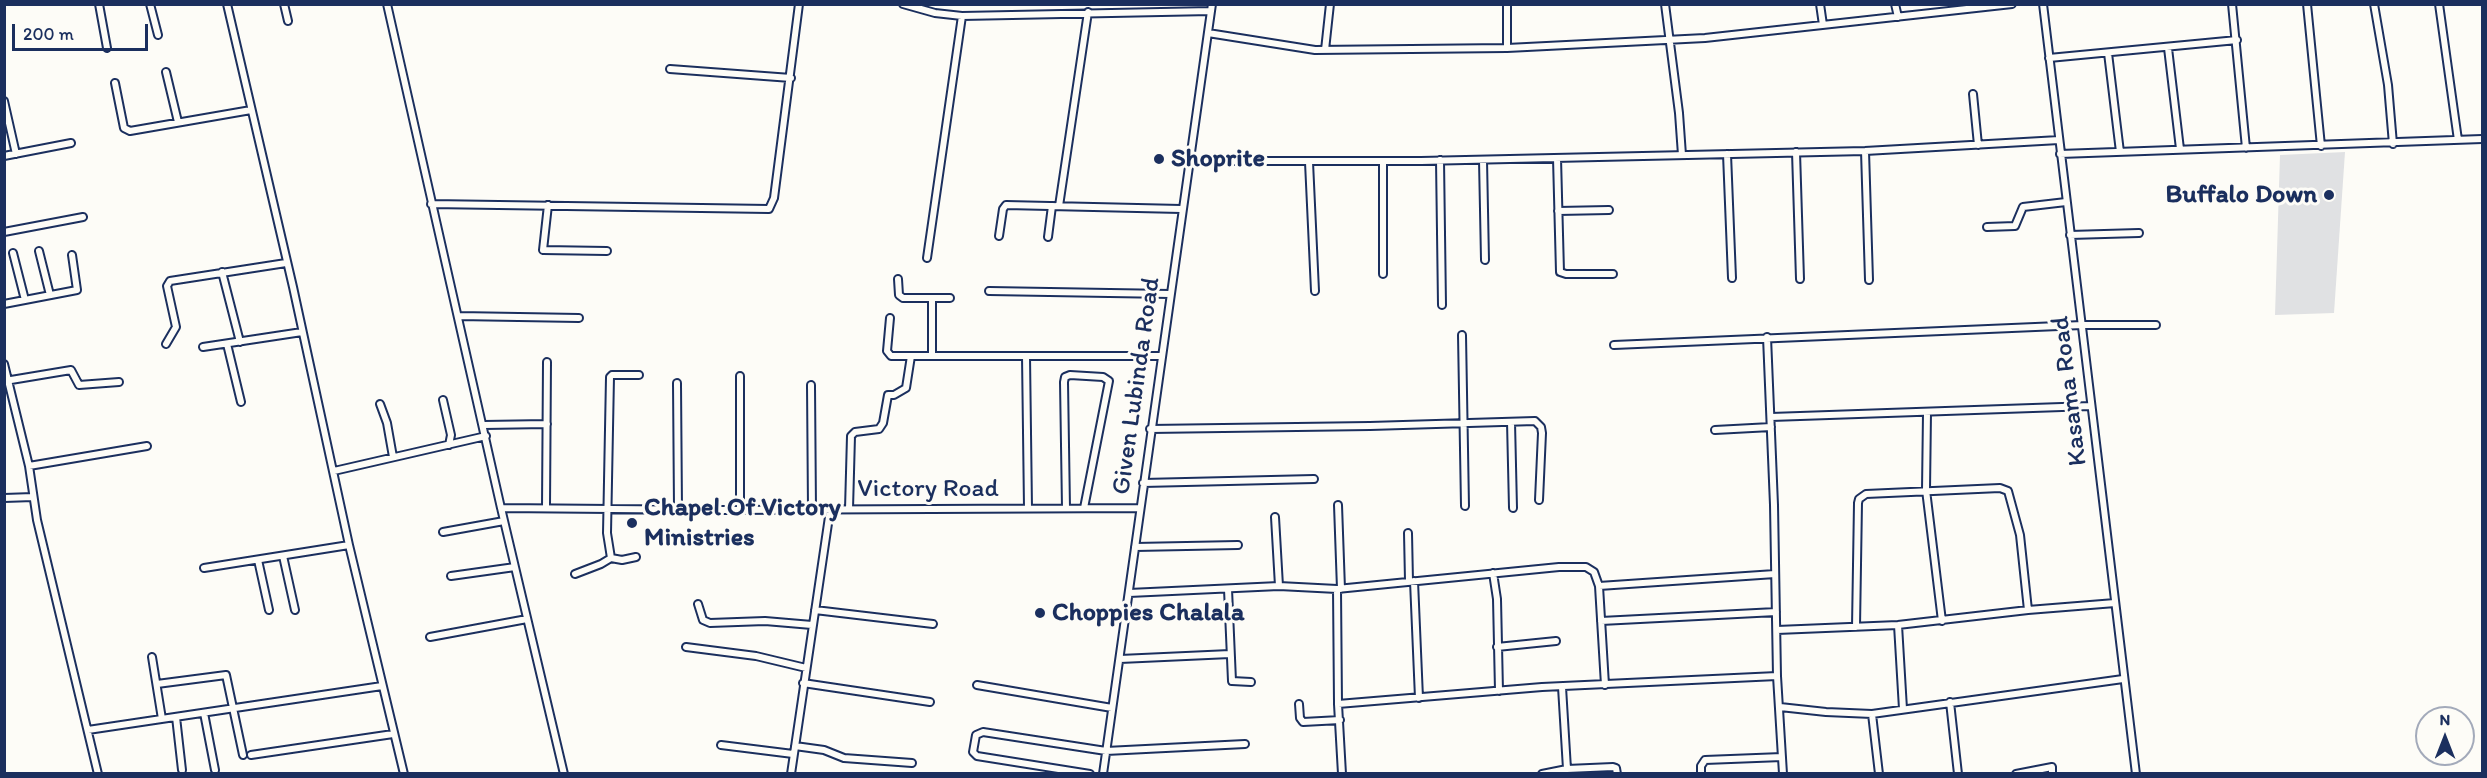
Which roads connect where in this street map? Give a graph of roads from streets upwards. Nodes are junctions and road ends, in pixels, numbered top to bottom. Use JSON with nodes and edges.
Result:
{"nodes":[{"id":1,"x":99,"y":4,"type":"edge"},
{"id":2,"x":150,"y":4,"type":"edge"},
{"id":3,"x":227,"y":4,"type":"edge"},
{"id":4,"x":284,"y":4,"type":"edge"},
{"id":5,"x":387,"y":4,"type":"edge"},
{"id":6,"x":799,"y":4,"type":"edge"},
{"id":7,"x":903,"y":4,"type":"edge"},
{"id":8,"x":1049,"y":4,"type":"edge"},
{"id":9,"x":1330,"y":4,"type":"edge"},
{"id":10,"x":1507,"y":4,"type":"edge"},
{"id":11,"x":1665,"y":4,"type":"edge"},
{"id":12,"x":1820,"y":4,"type":"edge"},
{"id":13,"x":1895,"y":4,"type":"edge"},
{"id":14,"x":2012,"y":4,"type":"edge"},
{"id":15,"x":2043,"y":4,"type":"edge"},
{"id":16,"x":2232,"y":4,"type":"edge"},
{"id":17,"x":2307,"y":4,"type":"edge"},
{"id":18,"x":2374,"y":4,"type":"edge"},
{"id":19,"x":2439,"y":4,"type":"edge"},
{"id":20,"x":916,"y":7,"type":"edge"},
{"id":21,"x":1970,"y":7,"type":"edge"},
{"id":22,"x":1211,"y":8,"type":"edge"},
{"id":23,"x":1088,"y":12,"type":"junction"},
{"id":24,"x":1047,"y":14,"type":"junction"},
{"id":25,"x":962,"y":15,"type":"junction"},
{"id":26,"x":1898,"y":17,"type":"junction"},
{"id":27,"x":288,"y":21,"type":"dead end"},
{"id":28,"x":1823,"y":25,"type":"junction"},
{"id":29,"x":1208,"y":33,"type":"junction"},
{"id":30,"x":158,"y":35,"type":"dead end"},
{"id":31,"x":1669,"y":40,"type":"junction"},
{"id":32,"x":2237,"y":40,"type":"junction"},
{"id":33,"x":107,"y":48,"type":"dead end"},
{"id":34,"x":1507,"y":48,"type":"junction"},
{"id":35,"x":2168,"y":48,"type":"junction"},
{"id":36,"x":1325,"y":50,"type":"junction"},
{"id":37,"x":2108,"y":54,"type":"junction"},
{"id":38,"x":2049,"y":58,"type":"junction"},
{"id":39,"x":670,"y":69,"type":"dead end"},
{"id":40,"x":166,"y":72,"type":"dead end"},
{"id":41,"x":791,"y":78,"type":"junction"},
{"id":42,"x":115,"y":83,"type":"dead end"},
{"id":43,"x":1973,"y":94,"type":"dead end"},
{"id":44,"x":4,"y":101,"type":"edge"},
{"id":45,"x":251,"y":110,"type":"junction"},
{"id":46,"x":178,"y":122,"type":"junction"},
{"id":47,"x":2059,"y":140,"type":"junction"},
{"id":48,"x":2458,"y":140,"type":"junction"},
{"id":49,"x":2482,"y":140,"type":"edge"},
{"id":50,"x":71,"y":143,"type":"dead end"},
{"id":51,"x":2393,"y":144,"type":"junction"},
{"id":52,"x":1978,"y":145,"type":"junction"},
{"id":53,"x":2321,"y":146,"type":"junction"},
{"id":54,"x":2246,"y":148,"type":"junction"},
{"id":55,"x":2180,"y":149,"type":"junction"},
{"id":56,"x":1865,"y":151,"type":"junction"},
{"id":57,"x":1796,"y":152,"type":"junction"},
{"id":58,"x":2120,"y":152,"type":"junction"},
{"id":59,"x":16,"y":154,"type":"junction"},
{"id":60,"x":1727,"y":154,"type":"junction"},
{"id":61,"x":2060,"y":154,"type":"junction"},
{"id":62,"x":1682,"y":155,"type":"junction"},
{"id":63,"x":4,"y":156,"type":"edge"},
{"id":64,"x":1557,"y":158,"type":"junction"},
{"id":65,"x":1440,"y":160,"type":"junction"},
{"id":66,"x":1483,"y":160,"type":"junction"},
{"id":67,"x":1190,"y":161,"type":"junction"},
{"id":68,"x":1383,"y":161,"type":"junction"},
{"id":69,"x":1309,"y":162,"type":"junction"},
{"id":70,"x":2066,"y":202,"type":"junction"},
{"id":71,"x":431,"y":204,"type":"junction"},
{"id":72,"x":548,"y":205,"type":"junction"},
{"id":73,"x":1056,"y":206,"type":"junction"},
{"id":74,"x":1181,"y":210,"type":"junction"},
{"id":75,"x":1609,"y":210,"type":"dead end"},
{"id":76,"x":1558,"y":211,"type":"junction"},
{"id":77,"x":83,"y":217,"type":"dead end"},
{"id":78,"x":1987,"y":227,"type":"dead end"},
{"id":79,"x":4,"y":232,"type":"edge"},
{"id":80,"x":2139,"y":233,"type":"dead end"},
{"id":81,"x":2070,"y":235,"type":"junction"},
{"id":82,"x":999,"y":236,"type":"dead end"},
{"id":83,"x":1047,"y":237,"type":"dead end"},
{"id":84,"x":39,"y":251,"type":"dead end"},
{"id":85,"x":607,"y":251,"type":"dead end"},
{"id":86,"x":13,"y":253,"type":"dead end"},
{"id":87,"x":72,"y":255,"type":"dead end"},
{"id":88,"x":927,"y":258,"type":"dead end"},
{"id":89,"x":1485,"y":260,"type":"dead end"},
{"id":90,"x":286,"y":262,"type":"dead end"},
{"id":91,"x":222,"y":272,"type":"junction"},
{"id":92,"x":1383,"y":274,"type":"dead end"},
{"id":93,"x":1613,"y":274,"type":"dead end"},
{"id":94,"x":1732,"y":278,"type":"dead end"},
{"id":95,"x":898,"y":279,"type":"dead end"},
{"id":96,"x":1800,"y":279,"type":"dead end"},
{"id":97,"x":1869,"y":280,"type":"dead end"},
{"id":98,"x":989,"y":291,"type":"dead end"},
{"id":99,"x":1315,"y":291,"type":"dead end"},
{"id":100,"x":1170,"y":294,"type":"junction"},
{"id":101,"x":50,"y":295,"type":"junction"},
{"id":102,"x":932,"y":298,"type":"junction"},
{"id":103,"x":950,"y":298,"type":"dead end"},
{"id":104,"x":25,"y":300,"type":"junction"},
{"id":105,"x":4,"y":304,"type":"edge"},
{"id":106,"x":1442,"y":305,"type":"dead end"},
{"id":107,"x":458,"y":316,"type":"junction"},
{"id":108,"x":579,"y":318,"type":"dead end"},
{"id":109,"x":891,"y":318,"type":"dead end"},
{"id":110,"x":2082,"y":325,"type":"junction"},
{"id":111,"x":2156,"y":325,"type":"dead end"},
{"id":112,"x":302,"y":332,"type":"junction"},
{"id":113,"x":1462,"y":334,"type":"dead end"},
{"id":114,"x":1767,"y":337,"type":"junction"},
{"id":115,"x":240,"y":342,"type":"junction"},
{"id":116,"x":166,"y":344,"type":"dead end"},
{"id":117,"x":228,"y":344,"type":"junction"},
{"id":118,"x":1614,"y":345,"type":"dead end"},
{"id":119,"x":203,"y":347,"type":"dead end"},
{"id":120,"x":911,"y":356,"type":"junction"},
{"id":121,"x":932,"y":356,"type":"junction"},
{"id":122,"x":1026,"y":356,"type":"junction"},
{"id":123,"x":1161,"y":356,"type":"junction"},
{"id":124,"x":548,"y":362,"type":"dead end"},
{"id":125,"x":4,"y":364,"type":"edge"},
{"id":126,"x":639,"y":375,"type":"dead end"},
{"id":127,"x":740,"y":376,"type":"dead end"},
{"id":128,"x":7,"y":381,"type":"edge"},
{"id":129,"x":119,"y":382,"type":"dead end"},
{"id":130,"x":677,"y":383,"type":"dead end"},
{"id":131,"x":811,"y":386,"type":"dead end"},
{"id":132,"x":443,"y":400,"type":"dead end"},
{"id":133,"x":241,"y":402,"type":"dead end"},
{"id":134,"x":380,"y":405,"type":"dead end"},
{"id":135,"x":2091,"y":406,"type":"junction"},
{"id":136,"x":1927,"y":413,"type":"junction"},
{"id":137,"x":1771,"y":417,"type":"junction"},
{"id":138,"x":1510,"y":422,"type":"junction"},
{"id":139,"x":1464,"y":423,"type":"junction"},
{"id":140,"x":547,"y":424,"type":"junction"},
{"id":141,"x":484,"y":425,"type":"junction"},
{"id":142,"x":1771,"y":428,"type":"junction"},
{"id":143,"x":1150,"y":429,"type":"junction"},
{"id":144,"x":1715,"y":430,"type":"dead end"},
{"id":145,"x":486,"y":436,"type":"junction"},
{"id":146,"x":449,"y":445,"type":"junction"},
{"id":147,"x":147,"y":446,"type":"dead end"},
{"id":148,"x":393,"y":457,"type":"junction"},
{"id":149,"x":29,"y":466,"type":"junction"},
{"id":150,"x":333,"y":471,"type":"junction"},
{"id":151,"x":1314,"y":479,"type":"dead end"},
{"id":152,"x":1143,"y":483,"type":"junction"},
{"id":153,"x":1926,"y":490,"type":"junction"},
{"id":154,"x":33,"y":497,"type":"junction"},
{"id":155,"x":4,"y":498,"type":"edge"},
{"id":156,"x":1539,"y":500,"type":"dead end"},
{"id":157,"x":1338,"y":505,"type":"dead end"},
{"id":158,"x":1465,"y":506,"type":"dead end"},
{"id":159,"x":546,"y":507,"type":"junction"},
{"id":160,"x":501,"y":508,"type":"junction"},
{"id":161,"x":608,"y":508,"type":"junction"},
{"id":162,"x":1028,"y":508,"type":"junction"},
{"id":163,"x":1066,"y":508,"type":"junction"},
{"id":164,"x":1084,"y":508,"type":"junction"},
{"id":165,"x":1139,"y":508,"type":"junction"},
{"id":166,"x":1512,"y":508,"type":"dead end"},
{"id":167,"x":678,"y":509,"type":"junction"},
{"id":168,"x":849,"y":509,"type":"junction"},
{"id":169,"x":740,"y":510,"type":"junction"},
{"id":170,"x":812,"y":510,"type":"junction"},
{"id":171,"x":830,"y":510,"type":"junction"},
{"id":172,"x":1275,"y":517,"type":"dead end"},
{"id":173,"x":504,"y":520,"type":"junction"},
{"id":174,"x":443,"y":532,"type":"dead end"},
{"id":175,"x":1408,"y":532,"type":"dead end"},
{"id":176,"x":349,"y":545,"type":"junction"},
{"id":177,"x":1238,"y":545,"type":"dead end"},
{"id":178,"x":1135,"y":547,"type":"junction"},
{"id":179,"x":283,"y":556,"type":"junction"},
{"id":180,"x":636,"y":557,"type":"dead end"},
{"id":181,"x":611,"y":558,"type":"junction"},
{"id":182,"x":258,"y":560,"type":"junction"},
{"id":183,"x":515,"y":567,"type":"junction"},
{"id":184,"x":204,"y":568,"type":"dead end"},
{"id":185,"x":1493,"y":573,"type":"junction"},
{"id":186,"x":575,"y":574,"type":"dead end"},
{"id":187,"x":1775,"y":574,"type":"junction"},
{"id":188,"x":451,"y":576,"type":"dead end"},
{"id":189,"x":1411,"y":581,"type":"junction"},
{"id":190,"x":1279,"y":586,"type":"junction"},
{"id":191,"x":1599,"y":586,"type":"junction"},
{"id":192,"x":1228,"y":589,"type":"junction"},
{"id":193,"x":1339,"y":589,"type":"junction"},
{"id":194,"x":1129,"y":592,"type":"junction"},
{"id":195,"x":2115,"y":603,"type":"junction"},
{"id":196,"x":698,"y":604,"type":"dead end"},
{"id":197,"x":269,"y":610,"type":"dead end"},
{"id":198,"x":295,"y":610,"type":"dead end"},
{"id":199,"x":814,"y":610,"type":"junction"},
{"id":200,"x":2028,"y":610,"type":"junction"},
{"id":201,"x":1776,"y":612,"type":"junction"},
{"id":202,"x":527,"y":619,"type":"junction"},
{"id":203,"x":1601,"y":621,"type":"junction"},
{"id":204,"x":1942,"y":621,"type":"junction"},
{"id":205,"x":933,"y":624,"type":"dead end"},
{"id":206,"x":1898,"y":625,"type":"junction"},
{"id":207,"x":812,"y":626,"type":"junction"},
{"id":208,"x":1856,"y":627,"type":"junction"},
{"id":209,"x":1776,"y":630,"type":"junction"},
{"id":210,"x":430,"y":637,"type":"dead end"},
{"id":211,"x":1556,"y":641,"type":"dead end"},
{"id":212,"x":686,"y":647,"type":"dead end"},
{"id":213,"x":1497,"y":647,"type":"junction"},
{"id":214,"x":1230,"y":654,"type":"junction"},
{"id":215,"x":152,"y":657,"type":"dead end"},
{"id":216,"x":1120,"y":659,"type":"junction"},
{"id":217,"x":806,"y":668,"type":"junction"},
{"id":218,"x":1777,"y":676,"type":"junction"},
{"id":219,"x":2123,"y":679,"type":"junction"},
{"id":220,"x":1251,"y":682,"type":"dead end"},
{"id":221,"x":803,"y":683,"type":"junction"},
{"id":222,"x":157,"y":684,"type":"junction"},
{"id":223,"x":977,"y":685,"type":"dead end"},
{"id":224,"x":1605,"y":685,"type":"junction"},
{"id":225,"x":382,"y":686,"type":"junction"},
{"id":226,"x":1562,"y":687,"type":"junction"},
{"id":227,"x":1498,"y":691,"type":"junction"},
{"id":228,"x":1419,"y":698,"type":"junction"},
{"id":229,"x":930,"y":702,"type":"dead end"},
{"id":230,"x":1950,"y":702,"type":"junction"},
{"id":231,"x":1299,"y":704,"type":"dead end"},
{"id":232,"x":1338,"y":704,"type":"junction"},
{"id":233,"x":1780,"y":707,"type":"junction"},
{"id":234,"x":1112,"y":708,"type":"junction"},
{"id":235,"x":233,"y":709,"type":"junction"},
{"id":236,"x":1903,"y":709,"type":"junction"},
{"id":237,"x":204,"y":713,"type":"junction"},
{"id":238,"x":1872,"y":714,"type":"junction"},
{"id":239,"x":176,"y":717,"type":"junction"},
{"id":240,"x":162,"y":719,"type":"junction"},
{"id":241,"x":1340,"y":720,"type":"junction"},
{"id":242,"x":88,"y":730,"type":"junction"},
{"id":243,"x":393,"y":734,"type":"junction"},
{"id":244,"x":1245,"y":744,"type":"dead end"},
{"id":245,"x":721,"y":745,"type":"dead end"},
{"id":246,"x":795,"y":746,"type":"junction"},
{"id":247,"x":1106,"y":751,"type":"junction"},
{"id":248,"x":793,"y":754,"type":"junction"},
{"id":249,"x":243,"y":755,"type":"dead end"},
{"id":250,"x":251,"y":755,"type":"dead end"},
{"id":251,"x":1782,"y":757,"type":"junction"},
{"id":252,"x":912,"y":763,"type":"dead end"},
{"id":253,"x":1567,"y":769,"type":"junction"},
{"id":254,"x":182,"y":770,"type":"dead end"},
{"id":255,"x":215,"y":770,"type":"dead end"},
{"id":256,"x":1542,"y":773,"type":"edge"},
{"id":257,"x":98,"y":774,"type":"edge"},
{"id":258,"x":404,"y":774,"type":"edge"},
{"id":259,"x":564,"y":774,"type":"edge"},
{"id":260,"x":791,"y":774,"type":"edge"},
{"id":261,"x":1090,"y":774,"type":"edge"},
{"id":262,"x":1103,"y":774,"type":"edge"},
{"id":263,"x":1342,"y":774,"type":"edge"},
{"id":264,"x":1534,"y":774,"type":"edge"},
{"id":265,"x":1617,"y":774,"type":"edge"},
{"id":266,"x":1701,"y":774,"type":"edge"},
{"id":267,"x":1783,"y":774,"type":"edge"},
{"id":268,"x":1879,"y":774,"type":"edge"},
{"id":269,"x":1958,"y":774,"type":"edge"},
{"id":270,"x":2016,"y":774,"type":"edge"},
{"id":271,"x":2052,"y":774,"type":"edge"},
{"id":272,"x":2136,"y":774,"type":"edge"}],
"edges":[{"from":1,"to":33,"type":"street"},
{"from":2,"to":30,"type":"street"},
{"from":3,"to":45,"type":"street"},
{"from":4,"to":27,"type":"street"},
{"from":5,"to":71,"type":"street"},
{"from":6,"to":41,"type":"street"},
{"from":7,"to":20,"type":"street"},
{"from":8,"to":24,"type":"street"},
{"from":9,"to":36,"type":"street"},
{"from":10,"to":34,"type":"street"},
{"from":11,"to":31,"type":"street"},
{"from":12,"to":28,"type":"street"},
{"from":13,"to":26,"type":"street"},
{"from":14,"to":21,"type":"street"},
{"from":15,"to":38,"type":"street","name":"Kasama Road"},
{"from":16,"to":32,"type":"street"},
{"from":17,"to":53,"type":"street"},
{"from":18,"to":51,"type":"street"},
{"from":19,"to":48,"type":"street"},
{"from":20,"to":25,"type":"street"},
{"from":21,"to":26,"type":"street"},
{"from":22,"to":23,"type":"street"},
{"from":22,"to":29,"type":"street","name":"Given Lubinda Road"},
{"from":23,"to":24,"type":"street"},
{"from":23,"to":73,"type":"street"},
{"from":24,"to":25,"type":"street"},
{"from":25,"to":88,"type":"street"},
{"from":26,"to":28,"type":"street"},
{"from":28,"to":31,"type":"street"},
{"from":29,"to":36,"type":"street"},
{"from":29,"to":67,"type":"street","name":"Given Lubinda Road"},
{"from":31,"to":34,"type":"street"},
{"from":31,"to":62,"type":"street"},
{"from":32,"to":35,"type":"street"},
{"from":32,"to":54,"type":"street"},
{"from":34,"to":36,"type":"street"},
{"from":35,"to":37,"type":"street"},
{"from":35,"to":55,"type":"street"},
{"from":37,"to":38,"type":"street"},
{"from":37,"to":58,"type":"street"},
{"from":38,"to":47,"type":"street","name":"Kasama Road"},
{"from":39,"to":41,"type":"street"},
{"from":40,"to":46,"type":"street"},
{"from":41,"to":72,"type":"street"},
{"from":42,"to":46,"type":"street"},
{"from":43,"to":52,"type":"street"},
{"from":44,"to":59,"type":"street"},
{"from":45,"to":46,"type":"street"},
{"from":45,"to":112,"type":"street"},
{"from":47,"to":52,"type":"street"},
{"from":47,"to":61,"type":"street","name":"Kasama Road"},
{"from":48,"to":49,"type":"street"},
{"from":48,"to":51,"type":"street"},
{"from":50,"to":59,"type":"street"},
{"from":51,"to":53,"type":"street"},
{"from":52,"to":56,"type":"street"},
{"from":53,"to":54,"type":"street"},
{"from":54,"to":55,"type":"street"},
{"from":55,"to":58,"type":"street"},
{"from":56,"to":57,"type":"street"},
{"from":56,"to":97,"type":"street"},
{"from":57,"to":60,"type":"street"},
{"from":57,"to":96,"type":"street"},
{"from":58,"to":61,"type":"street"},
{"from":59,"to":63,"type":"street"},
{"from":60,"to":62,"type":"street"},
{"from":60,"to":94,"type":"street"},
{"from":61,"to":70,"type":"street","name":"Kasama Road"},
{"from":62,"to":64,"type":"street"},
{"from":64,"to":66,"type":"street"},
{"from":64,"to":76,"type":"street"},
{"from":65,"to":66,"type":"street"},
{"from":65,"to":68,"type":"street"},
{"from":65,"to":106,"type":"street"},
{"from":66,"to":89,"type":"street"},
{"from":67,"to":69,"type":"street"},
{"from":67,"to":74,"type":"street","name":"Given Lubinda Road"},
{"from":68,"to":69,"type":"street"},
{"from":68,"to":92,"type":"street"},
{"from":69,"to":99,"type":"street"},
{"from":70,"to":78,"type":"street"},
{"from":70,"to":81,"type":"street","name":"Kasama Road"},
{"from":71,"to":72,"type":"street"},
{"from":71,"to":107,"type":"street"},
{"from":72,"to":85,"type":"street"},
{"from":73,"to":74,"type":"street"},
{"from":73,"to":82,"type":"street"},
{"from":73,"to":83,"type":"street"},
{"from":74,"to":100,"type":"street","name":"Given Lubinda Road"},
{"from":75,"to":76,"type":"street"},
{"from":76,"to":93,"type":"street"},
{"from":77,"to":79,"type":"street"},
{"from":80,"to":81,"type":"street"},
{"from":81,"to":110,"type":"street","name":"Kasama Road"},
{"from":84,"to":101,"type":"street"},
{"from":86,"to":104,"type":"street"},
{"from":87,"to":101,"type":"street"},
{"from":90,"to":91,"type":"street"},
{"from":91,"to":115,"type":"street"},
{"from":91,"to":116,"type":"street"},
{"from":95,"to":102,"type":"street"},
{"from":98,"to":100,"type":"street"},
{"from":100,"to":123,"type":"street","name":"Given Lubinda Road"},
{"from":101,"to":104,"type":"street"},
{"from":102,"to":103,"type":"street"},
{"from":102,"to":121,"type":"street"},
{"from":104,"to":105,"type":"street"},
{"from":107,"to":108,"type":"street"},
{"from":107,"to":141,"type":"street"},
{"from":109,"to":120,"type":"street"},
{"from":110,"to":111,"type":"street"},
{"from":110,"to":114,"type":"street"},
{"from":110,"to":135,"type":"street","name":"Kasama Road"},
{"from":112,"to":115,"type":"street"},
{"from":112,"to":150,"type":"street"},
{"from":113,"to":139,"type":"street"},
{"from":114,"to":118,"type":"street"},
{"from":114,"to":137,"type":"street"},
{"from":115,"to":117,"type":"street"},
{"from":117,"to":119,"type":"street"},
{"from":117,"to":133,"type":"street"},
{"from":120,"to":121,"type":"street"},
{"from":120,"to":168,"type":"street"},
{"from":121,"to":122,"type":"street"},
{"from":122,"to":123,"type":"street"},
{"from":122,"to":162,"type":"street"},
{"from":123,"to":143,"type":"street","name":"Given Lubinda Road"},
{"from":124,"to":140,"type":"street"},
{"from":125,"to":128,"type":"street"},
{"from":126,"to":161,"type":"street"},
{"from":127,"to":169,"type":"street"},
{"from":128,"to":129,"type":"street"},
{"from":128,"to":149,"type":"street"},
{"from":130,"to":167,"type":"street"},
{"from":131,"to":170,"type":"street"},
{"from":132,"to":146,"type":"street"},
{"from":134,"to":148,"type":"street"},
{"from":135,"to":136,"type":"street"},
{"from":135,"to":195,"type":"street","name":"Kasama Road"},
{"from":136,"to":137,"type":"street"},
{"from":136,"to":153,"type":"street"},
{"from":137,"to":142,"type":"street"},
{"from":138,"to":139,"type":"street"},
{"from":138,"to":156,"type":"street"},
{"from":138,"to":166,"type":"street"},
{"from":139,"to":143,"type":"street"},
{"from":139,"to":158,"type":"street"},
{"from":140,"to":141,"type":"street"},
{"from":140,"to":159,"type":"street"},
{"from":141,"to":145,"type":"street"},
{"from":142,"to":144,"type":"street"},
{"from":142,"to":187,"type":"street"},
{"from":143,"to":152,"type":"street","name":"Given Lubinda Road"},
{"from":145,"to":146,"type":"street"},
{"from":145,"to":160,"type":"street"},
{"from":146,"to":148,"type":"street"},
{"from":147,"to":149,"type":"street"},
{"from":148,"to":150,"type":"street"},
{"from":149,"to":154,"type":"street"},
{"from":150,"to":176,"type":"street"},
{"from":151,"to":152,"type":"street"},
{"from":152,"to":165,"type":"street","name":"Given Lubinda Road"},
{"from":153,"to":200,"type":"street"},
{"from":153,"to":204,"type":"street"},
{"from":153,"to":208,"type":"street"},
{"from":154,"to":155,"type":"street"},
{"from":154,"to":242,"type":"street"},
{"from":157,"to":193,"type":"street"},
{"from":159,"to":160,"type":"street","name":"Victory Road"},
{"from":159,"to":161,"type":"street","name":"Victory Road"},
{"from":160,"to":173,"type":"street"},
{"from":161,"to":167,"type":"street","name":"Victory Road"},
{"from":161,"to":181,"type":"street"},
{"from":162,"to":163,"type":"street","name":"Victory Road"},
{"from":162,"to":168,"type":"street","name":"Victory Road"},
{"from":163,"to":164,"type":"street","name":"Victory Road"},
{"from":163,"to":164,"type":"street"},
{"from":164,"to":165,"type":"street","name":"Victory Road"},
{"from":165,"to":178,"type":"street","name":"Given Lubinda Road"},
{"from":167,"to":169,"type":"street","name":"Victory Road"},
{"from":168,"to":171,"type":"street","name":"Victory Road"},
{"from":169,"to":170,"type":"street","name":"Victory Road"},
{"from":170,"to":171,"type":"street","name":"Victory Road"},
{"from":171,"to":199,"type":"street"},
{"from":172,"to":190,"type":"street"},
{"from":173,"to":174,"type":"street"},
{"from":173,"to":183,"type":"street"},
{"from":175,"to":189,"type":"street"},
{"from":176,"to":179,"type":"street"},
{"from":176,"to":225,"type":"street"},
{"from":177,"to":178,"type":"street"},
{"from":178,"to":194,"type":"street","name":"Given Lubinda Road"},
{"from":179,"to":182,"type":"street"},
{"from":179,"to":198,"type":"street"},
{"from":180,"to":181,"type":"street"},
{"from":181,"to":186,"type":"street"},
{"from":182,"to":184,"type":"street"},
{"from":182,"to":197,"type":"street"},
{"from":183,"to":188,"type":"street"},
{"from":183,"to":202,"type":"street"},
{"from":185,"to":189,"type":"street"},
{"from":185,"to":191,"type":"street"},
{"from":185,"to":213,"type":"street"},
{"from":187,"to":191,"type":"street"},
{"from":187,"to":201,"type":"street"},
{"from":189,"to":193,"type":"street"},
{"from":189,"to":228,"type":"street"},
{"from":190,"to":192,"type":"street"},
{"from":190,"to":193,"type":"street"},
{"from":191,"to":203,"type":"street"},
{"from":192,"to":194,"type":"street"},
{"from":192,"to":214,"type":"street"},
{"from":193,"to":232,"type":"street"},
{"from":194,"to":216,"type":"street","name":"Given Lubinda Road"},
{"from":195,"to":200,"type":"street"},
{"from":195,"to":219,"type":"street","name":"Kasama Road"},
{"from":196,"to":207,"type":"street"},
{"from":199,"to":205,"type":"street"},
{"from":199,"to":207,"type":"street"},
{"from":200,"to":204,"type":"street"},
{"from":201,"to":203,"type":"street"},
{"from":201,"to":209,"type":"street"},
{"from":202,"to":210,"type":"street"},
{"from":202,"to":259,"type":"street"},
{"from":203,"to":224,"type":"street"},
{"from":204,"to":206,"type":"street"},
{"from":206,"to":208,"type":"street"},
{"from":206,"to":236,"type":"street"},
{"from":207,"to":217,"type":"street"},
{"from":208,"to":209,"type":"street"},
{"from":209,"to":218,"type":"street"},
{"from":211,"to":213,"type":"street"},
{"from":212,"to":217,"type":"street"},
{"from":213,"to":227,"type":"street"},
{"from":214,"to":216,"type":"street"},
{"from":214,"to":220,"type":"street"},
{"from":215,"to":222,"type":"street"},
{"from":216,"to":234,"type":"street","name":"Given Lubinda Road"},
{"from":217,"to":221,"type":"street"},
{"from":218,"to":224,"type":"street"},
{"from":218,"to":233,"type":"street"},
{"from":219,"to":230,"type":"street"},
{"from":219,"to":272,"type":"street","name":"Kasama Road"},
{"from":221,"to":229,"type":"street"},
{"from":221,"to":246,"type":"street"},
{"from":222,"to":235,"type":"street"},
{"from":222,"to":240,"type":"street"},
{"from":223,"to":234,"type":"street"},
{"from":224,"to":226,"type":"street"},
{"from":225,"to":235,"type":"street"},
{"from":225,"to":243,"type":"street"},
{"from":226,"to":227,"type":"street"},
{"from":226,"to":253,"type":"street"},
{"from":227,"to":228,"type":"street"},
{"from":228,"to":232,"type":"street"},
{"from":230,"to":236,"type":"street"},
{"from":230,"to":269,"type":"street"},
{"from":231,"to":241,"type":"street"},
{"from":232,"to":241,"type":"street"},
{"from":233,"to":238,"type":"street"},
{"from":233,"to":251,"type":"street"},
{"from":234,"to":247,"type":"street","name":"Given Lubinda Road"},
{"from":235,"to":237,"type":"street"},
{"from":235,"to":249,"type":"street"},
{"from":236,"to":238,"type":"street"},
{"from":237,"to":239,"type":"street"},
{"from":237,"to":255,"type":"street"},
{"from":238,"to":268,"type":"street"},
{"from":239,"to":240,"type":"street"},
{"from":239,"to":254,"type":"street"},
{"from":240,"to":242,"type":"street"},
{"from":241,"to":263,"type":"street"},
{"from":242,"to":257,"type":"street"},
{"from":243,"to":250,"type":"street"},
{"from":243,"to":258,"type":"street"},
{"from":244,"to":247,"type":"street"},
{"from":245,"to":248,"type":"street"},
{"from":246,"to":248,"type":"street"},
{"from":246,"to":252,"type":"street"},
{"from":247,"to":261,"type":"street"},
{"from":247,"to":262,"type":"street","name":"Given Lubinda Road"},
{"from":248,"to":260,"type":"street"},
{"from":251,"to":266,"type":"street"},
{"from":251,"to":267,"type":"street"},
{"from":253,"to":256,"type":"street"},
{"from":253,"to":265,"type":"street"},
{"from":256,"to":264,"type":"street"},
{"from":270,"to":271,"type":"street"}]}
